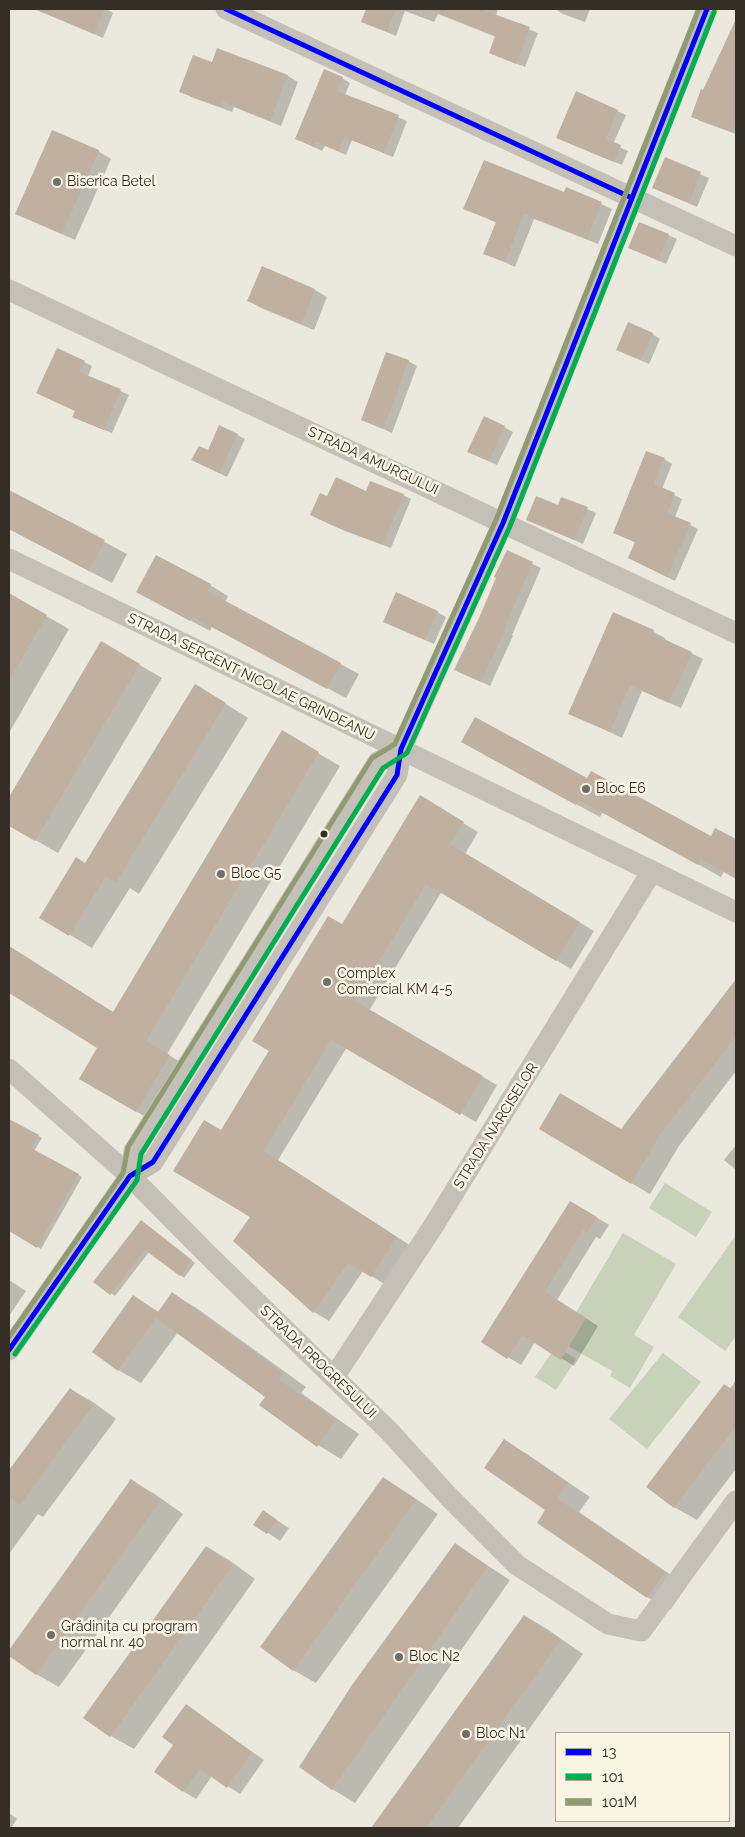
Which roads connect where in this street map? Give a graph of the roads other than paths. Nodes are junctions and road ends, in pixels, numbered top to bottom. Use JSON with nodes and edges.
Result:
{"nodes":[{"id":1,"x":226,"y":9,"type":"edge"},
{"id":2,"x":707,"y":9,"type":"edge"},
{"id":3,"x":632,"y":198,"type":"junction"},
{"id":4,"x":736,"y":246,"type":"edge"},
{"id":5,"x":9,"y":290,"type":"edge"},
{"id":6,"x":503,"y":523,"type":"junction"},
{"id":7,"x":9,"y":559,"type":"edge"},
{"id":8,"x":736,"y":633,"type":"edge"},
{"id":9,"x":400,"y":749,"type":"junction"},
{"id":10,"x":652,"y":871,"type":"junction"},
{"id":11,"x":736,"y":912,"type":"edge"},
{"id":12,"x":9,"y":1069,"type":"edge"},
{"id":13,"x":130,"y":1176,"type":"junction"},
{"id":14,"x":9,"y":1350,"type":"edge"},
{"id":15,"x":334,"y":1377,"type":"junction"},
{"id":16,"x":736,"y":1501,"type":"edge"}],
"edges":[{"from":1,"to":3,"type":"street"},
{"from":2,"to":3,"type":"street"},
{"from":3,"to":4,"type":"street"},
{"from":3,"to":6,"type":"street"},
{"from":5,"to":6,"type":"street","name":"STRADA AMURGULUI"},
{"from":6,"to":8,"type":"street","name":"STRADA AMURGULUI"},
{"from":6,"to":9,"type":"street"},
{"from":7,"to":9,"type":"street","name":"STRADA SERGENT NICOLAE GRINDEANU"},
{"from":9,"to":10,"type":"street","name":"STRADA SERGENT NICOLAE GRINDEANU"},
{"from":9,"to":13,"type":"street"},
{"from":10,"to":11,"type":"street","name":"STRADA SERGENT NICOLAE GRINDEANU"},
{"from":10,"to":15,"type":"street","name":"STRADA NARCISELOR"},
{"from":12,"to":13,"type":"street","name":"STRADA PROGRESULUI"},
{"from":13,"to":14,"type":"street"},
{"from":13,"to":15,"type":"street","name":"STRADA PROGRESULUI"},
{"from":15,"to":16,"type":"street","name":"STRADA PROGRESULUI"}]}
